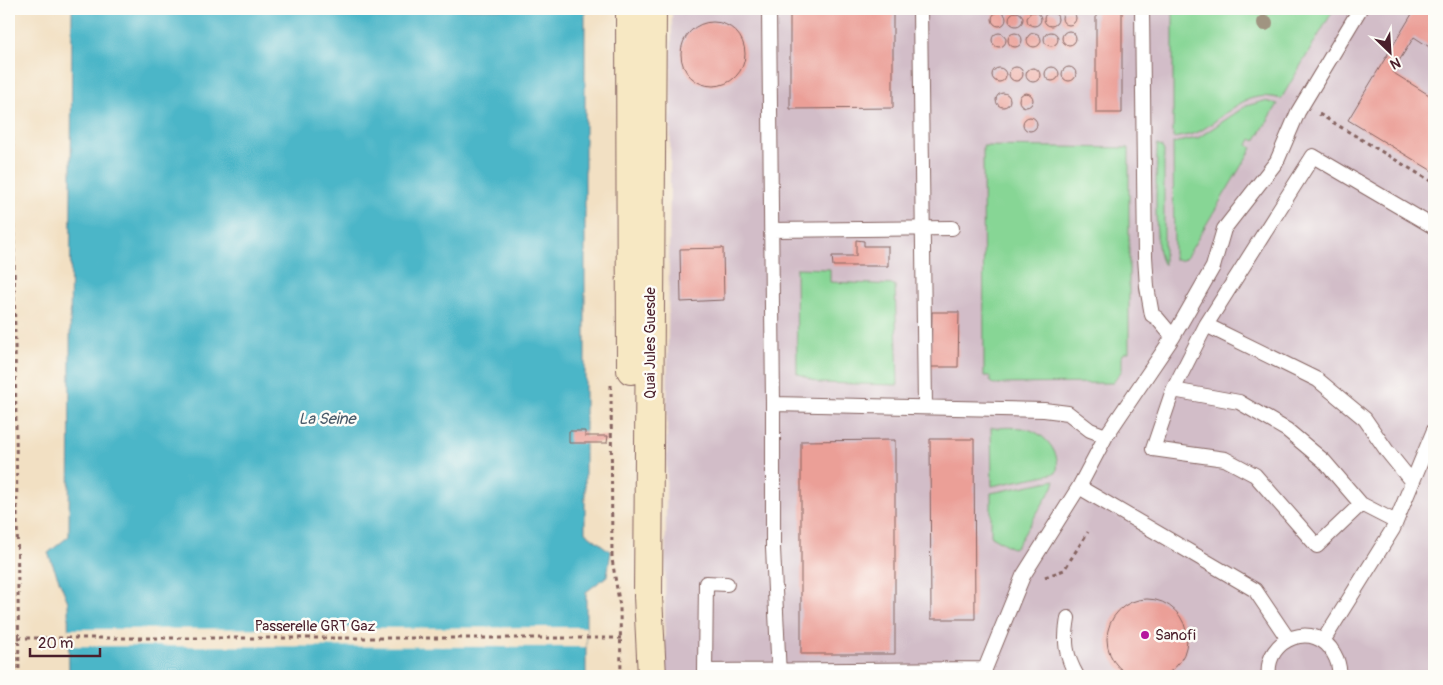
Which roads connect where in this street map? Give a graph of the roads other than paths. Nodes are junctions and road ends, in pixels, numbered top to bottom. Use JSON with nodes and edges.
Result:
{"nodes":[{"id":1,"x":630,"y":9,"type":"edge"},
{"id":2,"x":652,"y":9,"type":"edge"},
{"id":3,"x":769,"y":9,"type":"edge"},
{"id":4,"x":920,"y":9,"type":"edge"},
{"id":5,"x":1142,"y":9,"type":"edge"},
{"id":6,"x":1360,"y":9,"type":"edge"},
{"id":7,"x":1434,"y":227,"type":"edge"},
{"id":8,"x":923,"y":228,"type":"junction"},
{"id":9,"x":952,"y":228,"type":"dead end"},
{"id":10,"x":772,"y":230,"type":"junction"},
{"id":11,"x":1206,"y":325,"type":"junction"},
{"id":12,"x":1173,"y":337,"type":"junction"},
{"id":13,"x":1173,"y":390,"type":"junction"},
{"id":14,"x":774,"y":404,"type":"junction"},
{"id":15,"x":925,"y":408,"type":"junction"},
{"id":16,"x":1434,"y":430,"type":"edge"},
{"id":17,"x":1106,"y":436,"type":"junction"},
{"id":18,"x":1412,"y":482,"type":"junction"},
{"id":19,"x":1079,"y":487,"type":"junction"},
{"id":20,"x":1361,"y":504,"type":"junction"},
{"id":21,"x":1396,"y":522,"type":"junction"},
{"id":22,"x":728,"y":584,"type":"dead end"},
{"id":23,"x":1068,"y":618,"type":"dead end"},
{"id":24,"x":1288,"y":639,"type":"junction"},
{"id":25,"x":1323,"y":641,"type":"junction"},
{"id":26,"x":985,"y":672,"type":"edge"},
{"id":27,"x":730,"y":673,"type":"edge"},
{"id":28,"x":779,"y":673,"type":"edge"},
{"id":29,"x":705,"y":674,"type":"edge"},
{"id":30,"x":634,"y":676,"type":"edge"},
{"id":31,"x":652,"y":676,"type":"edge"},
{"id":32,"x":1077,"y":676,"type":"edge"},
{"id":33,"x":1269,"y":676,"type":"edge"},
{"id":34,"x":1339,"y":676,"type":"edge"}],
"edges":[{"from":1,"to":30,"type":"main road","name":"Quai Jules Guesde"},
{"from":2,"to":31,"type":"main road","name":"Quai Jules Guesde"},
{"from":3,"to":10,"type":"lane"},
{"from":4,"to":8,"type":"lane"},
{"from":5,"to":12,"type":"lane"},
{"from":6,"to":12,"type":"lane"},
{"from":7,"to":11,"type":"lane"},
{"from":8,"to":9,"type":"lane"},
{"from":8,"to":10,"type":"lane"},
{"from":8,"to":15,"type":"lane"},
{"from":10,"to":14,"type":"lane"},
{"from":11,"to":13,"type":"lane"},
{"from":11,"to":18,"type":"lane"},
{"from":12,"to":17,"type":"lane"},
{"from":13,"to":20,"type":"lane"},
{"from":13,"to":20,"type":"lane"},
{"from":14,"to":15,"type":"lane"},
{"from":14,"to":28,"type":"lane"},
{"from":15,"to":17,"type":"lane"},
{"from":16,"to":18,"type":"lane"},
{"from":17,"to":19,"type":"lane"},
{"from":18,"to":21,"type":"lane"},
{"from":19,"to":24,"type":"lane"},
{"from":19,"to":26,"type":"lane"},
{"from":20,"to":21,"type":"lane"},
{"from":21,"to":25,"type":"lane"},
{"from":22,"to":29,"type":"lane"},
{"from":23,"to":32,"type":"lane"},
{"from":24,"to":25,"type":"lane"},
{"from":24,"to":33,"type":"lane"},
{"from":25,"to":34,"type":"lane"},
{"from":26,"to":28,"type":"lane"},
{"from":27,"to":28,"type":"lane"},
{"from":27,"to":29,"type":"lane"}]}
